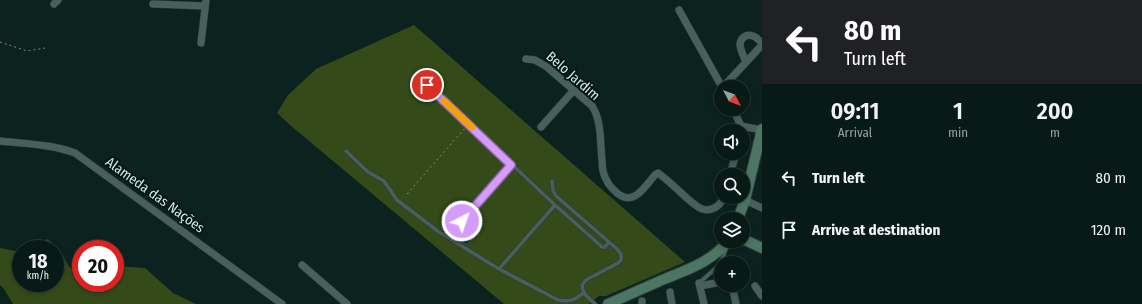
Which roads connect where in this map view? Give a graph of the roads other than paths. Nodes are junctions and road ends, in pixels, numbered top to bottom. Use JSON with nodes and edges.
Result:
{"nodes":[{"id":1,"x":205,"y":3,"type":"edge"},
{"id":2,"x":153,"y":4,"type":"dead end"},
{"id":3,"x":679,"y":10,"type":"dead end"},
{"id":4,"x":201,"y":43,"type":"dead end"},
{"id":5,"x":762,"y":44,"type":"edge"},
{"id":6,"x":526,"y":59,"type":"dead end"},
{"id":7,"x":746,"y":62,"type":"junction"},
{"id":8,"x":719,"y":80,"type":"edge"},
{"id":9,"x":729,"y":80,"type":"edge"},
{"id":10,"x":427,"y":85,"type":"dead end"},
{"id":11,"x":574,"y":90,"type":"junction"},
{"id":12,"x":540,"y":127,"type":"dead end"},
{"id":13,"x":750,"y":128,"type":"edge"},
{"id":14,"x":762,"y":129,"type":"edge"},
{"id":15,"x":0,"y":141,"type":"edge"},
{"id":16,"x":346,"y":151,"type":"dead end"},
{"id":17,"x":511,"y":165,"type":"junction"},
{"id":18,"x":750,"y":179,"type":"edge"},
{"id":19,"x":552,"y":181,"type":"dead end"},
{"id":20,"x":750,"y":202,"type":"edge"},
{"id":21,"x":720,"y":204,"type":"edge"},
{"id":22,"x":555,"y":206,"type":"junction"},
{"id":23,"x":762,"y":208,"type":"edge"},
{"id":24,"x":462,"y":221,"type":"dead end"},
{"id":25,"x":609,"y":242,"type":"junction"},
{"id":26,"x":750,"y":242,"type":"edge"},
{"id":27,"x":722,"y":248,"type":"edge"},
{"id":28,"x":726,"y":248,"type":"edge"},
{"id":29,"x":762,"y":248,"type":"edge"},
{"id":30,"x":302,"y":265,"type":"dead end"},
{"id":31,"x":498,"y":269,"type":"junction"},
{"id":32,"x":714,"y":283,"type":"edge"},
{"id":33,"x":700,"y":284,"type":"junction"},
{"id":34,"x":755,"y":286,"type":"dead end"},
{"id":35,"x":670,"y":292,"type":"dead end"},
{"id":36,"x":733,"y":292,"type":"edge"},
{"id":37,"x":583,"y":293,"type":"junction"},
{"id":38,"x":762,"y":296,"type":"edge"},
{"id":39,"x":282,"y":304,"type":"edge"},
{"id":40,"x":347,"y":304,"type":"edge"},
{"id":41,"x":595,"y":304,"type":"edge"},
{"id":42,"x":608,"y":304,"type":"edge"},
{"id":43,"x":672,"y":304,"type":"edge"},
{"id":44,"x":704,"y":304,"type":"edge"},
{"id":45,"x":736,"y":304,"type":"edge"}],
"edges":[{"from":1,"to":2,"type":"street"},
{"from":1,"to":4,"type":"street"},
{"from":3,"to":8,"type":"street"},
{"from":5,"to":7,"type":"street"},
{"from":5,"to":7,"type":"street"},
{"from":6,"to":11,"type":"street","name":"Belo Jardim"},
{"from":7,"to":9,"type":"street"},
{"from":10,"to":17,"type":"lane"},
{"from":11,"to":12,"type":"street"},
{"from":11,"to":21,"type":"street","name":"Belo Jardim"},
{"from":13,"to":14,"type":"street"},
{"from":14,"to":18,"type":"main road"},
{"from":15,"to":39,"type":"street","name":"Alameda das Nações"},
{"from":16,"to":31,"type":"lane"},
{"from":17,"to":22,"type":"lane"},
{"from":17,"to":24,"type":"lane"},
{"from":19,"to":25,"type":"lane"},
{"from":20,"to":23,"type":"street"},
{"from":22,"to":25,"type":"lane"},
{"from":22,"to":31,"type":"lane"},
{"from":25,"to":37,"type":"lane"},
{"from":26,"to":29,"type":"main road"},
{"from":27,"to":42,"type":"main road"},
{"from":28,"to":33,"type":"lane"},
{"from":30,"to":40,"type":"street"},
{"from":31,"to":37,"type":"lane"},
{"from":32,"to":33,"type":"street"},
{"from":33,"to":44,"type":"street"},
{"from":34,"to":38,"type":"street"},
{"from":35,"to":43,"type":"street"},
{"from":36,"to":45,"type":"street"},
{"from":37,"to":41,"type":"lane"}]}
